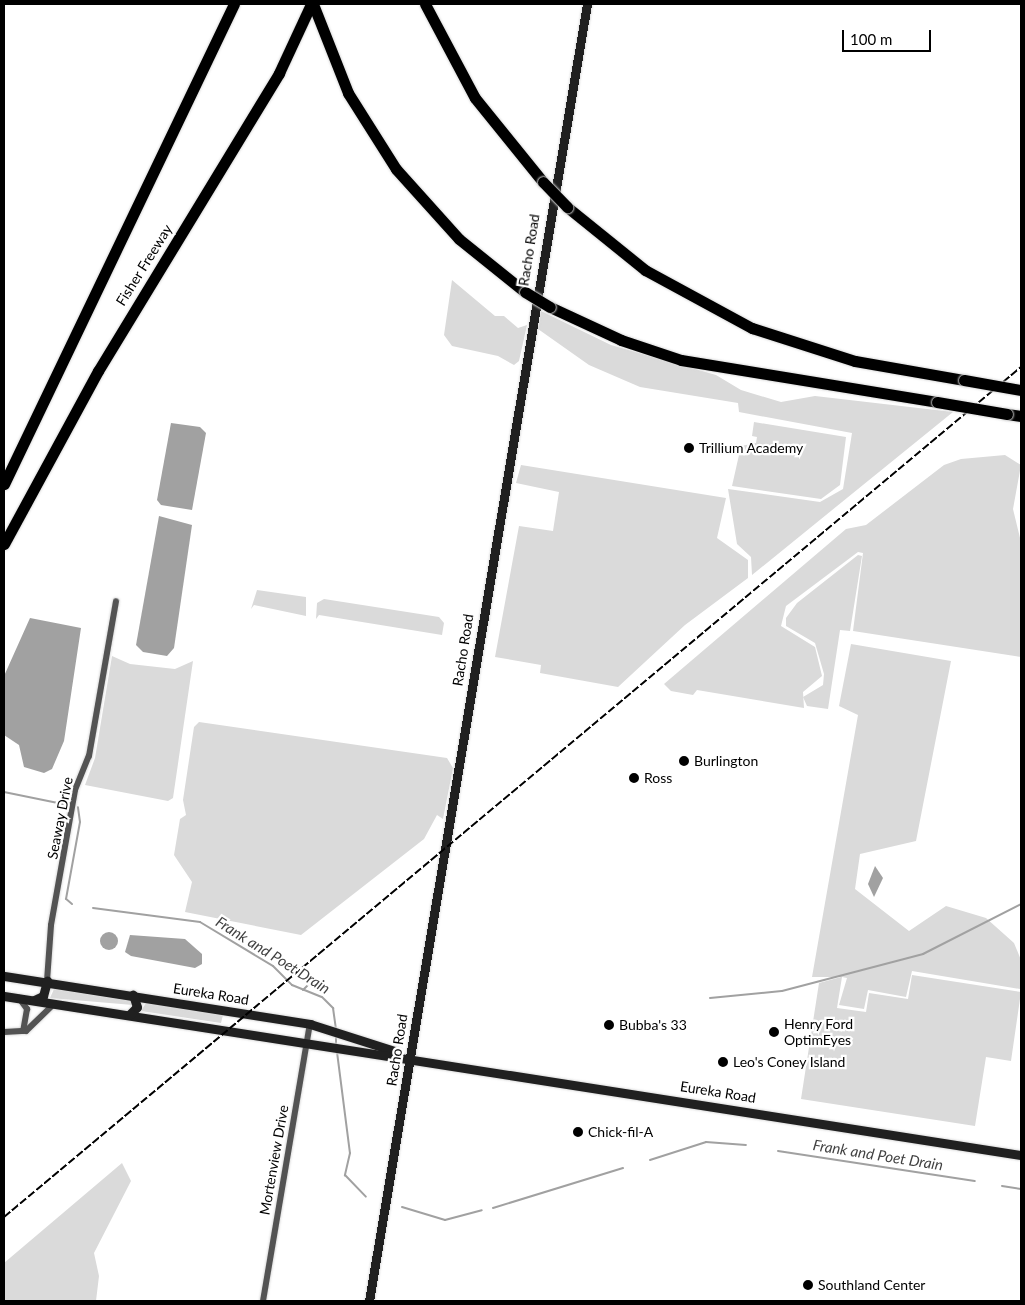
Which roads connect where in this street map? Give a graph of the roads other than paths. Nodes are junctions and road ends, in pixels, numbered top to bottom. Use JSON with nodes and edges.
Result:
{"nodes":[{"id":1,"x":234,"y":4,"type":"edge"},
{"id":2,"x":312,"y":4,"type":"edge"},
{"id":3,"x":425,"y":4,"type":"edge"},
{"id":4,"x":587,"y":4,"type":"edge"},
{"id":5,"x":1021,"y":390,"type":"edge"},
{"id":6,"x":1021,"y":416,"type":"edge"},
{"id":7,"x":4,"y":484,"type":"edge"},
{"id":8,"x":4,"y":543,"type":"edge"},
{"id":9,"x":116,"y":601,"type":"dead end"},
{"id":10,"x":4,"y":976,"type":"edge"},
{"id":11,"x":47,"y":981,"type":"junction"},
{"id":12,"x":133,"y":995,"type":"junction"},
{"id":13,"x":4,"y":996,"type":"edge"},
{"id":14,"x":19,"y":998,"type":"junction"},
{"id":15,"x":34,"y":1000,"type":"junction"},
{"id":16,"x":55,"y":1003,"type":"junction"},
{"id":17,"x":129,"y":1014,"type":"junction"},
{"id":18,"x":310,"y":1024,"type":"junction"},
{"id":19,"x":22,"y":1031,"type":"junction"},
{"id":20,"x":4,"y":1032,"type":"edge"},
{"id":21,"x":307,"y":1041,"type":"junction"},
{"id":22,"x":410,"y":1057,"type":"junction"},
{"id":23,"x":1021,"y":1155,"type":"edge"},
{"id":24,"x":263,"y":1301,"type":"edge"},
{"id":25,"x":369,"y":1301,"type":"edge"}],
"edges":[{"from":1,"to":7,"type":"highway","name":"Fisher Freeway"},
{"from":2,"to":6,"type":"highway","bridge":true},
{"from":2,"to":8,"type":"highway","name":"Fisher Freeway"},
{"from":3,"to":5,"type":"highway","bridge":true},
{"from":4,"to":22,"type":"main road","name":"Racho Road"},
{"from":9,"to":11,"type":"street","name":"Seaway Drive"},
{"from":10,"to":11,"type":"main road","name":"Eureka Road"},
{"from":11,"to":12,"type":"main road","name":"Eureka Road"},
{"from":11,"to":15,"type":"main road"},
{"from":12,"to":17,"type":"main road"},
{"from":12,"to":18,"type":"main road","name":"Eureka Road"},
{"from":13,"to":14,"type":"main road","name":"Eureka Road"},
{"from":14,"to":15,"type":"main road","name":"Eureka Road"},
{"from":14,"to":19,"type":"street"},
{"from":15,"to":16,"type":"main road","name":"Eureka Road"},
{"from":16,"to":17,"type":"main road","name":"Eureka Road"},
{"from":16,"to":19,"type":"street"},
{"from":17,"to":21,"type":"main road","name":"Eureka Road"},
{"from":18,"to":21,"type":"street","name":"Mortenview Drive"},
{"from":18,"to":22,"type":"main road","name":"Eureka Road"},
{"from":19,"to":20,"type":"street"},
{"from":21,"to":22,"type":"main road","name":"Eureka Road"},
{"from":21,"to":24,"type":"street","name":"Mortenview Drive"},
{"from":22,"to":23,"type":"main road","name":"Eureka Road"},
{"from":22,"to":25,"type":"main road","name":"Racho Road"}]}
